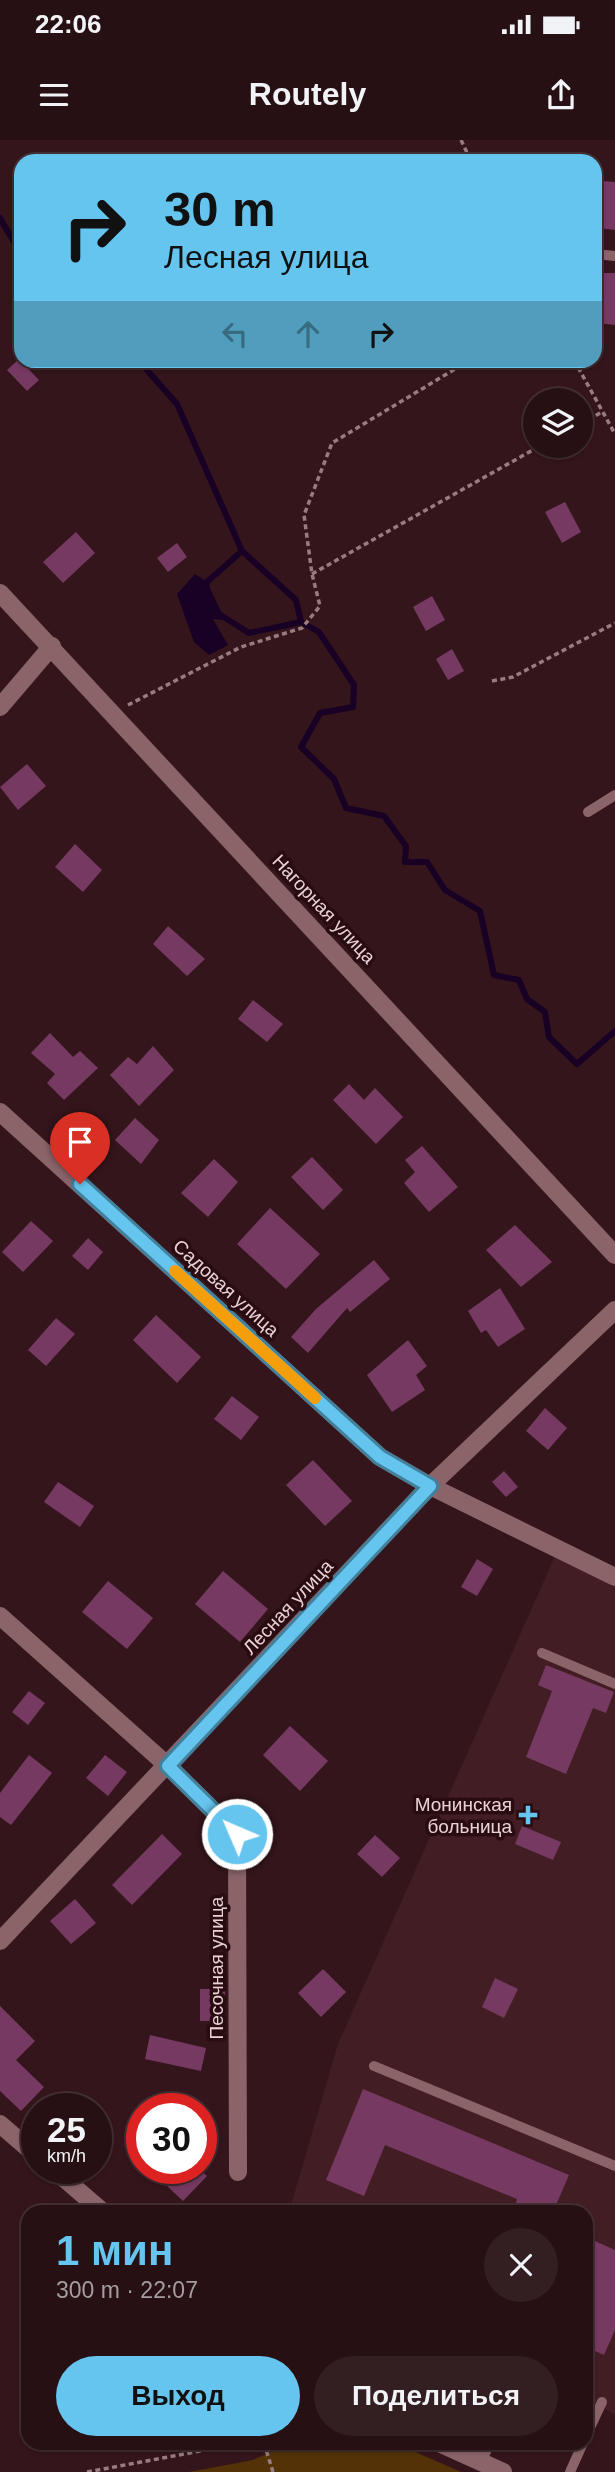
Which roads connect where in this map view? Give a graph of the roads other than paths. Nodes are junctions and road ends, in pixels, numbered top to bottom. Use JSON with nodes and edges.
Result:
{"nodes":[{"id":1,"x":0,"y":593,"type":"edge"},
{"id":2,"x":52,"y":646,"type":"junction"},
{"id":3,"x":0,"y":707,"type":"edge"},
{"id":4,"x":615,"y":795,"type":"edge"},
{"id":5,"x":587,"y":812,"type":"dead end"},
{"id":6,"x":0,"y":1112,"type":"edge"},
{"id":7,"x":615,"y":1255,"type":"edge"},
{"id":8,"x":615,"y":1310,"type":"edge"},
{"id":9,"x":430,"y":1486,"type":"junction"},
{"id":10,"x":615,"y":1577,"type":"edge"},
{"id":11,"x":0,"y":1616,"type":"edge"},
{"id":12,"x":542,"y":1653,"type":"dead end"},
{"id":13,"x":615,"y":1685,"type":"edge"},
{"id":14,"x":168,"y":1766,"type":"junction"},
{"id":15,"x":0,"y":1941,"type":"edge"},
{"id":16,"x":374,"y":2066,"type":"dead end"},
{"id":17,"x":0,"y":2124,"type":"edge"},
{"id":18,"x":21,"y":2142,"type":"edge"},
{"id":19,"x":615,"y":2166,"type":"edge"},
{"id":20,"x":238,"y":2172,"type":"dead end"},
{"id":21,"x":71,"y":2184,"type":"edge"},
{"id":22,"x":95,"y":2205,"type":"edge"},
{"id":23,"x":602,"y":2402,"type":"dead end"},
{"id":24,"x":593,"y":2422,"type":"edge"},
{"id":25,"x":454,"y":2450,"type":"edge"},
{"id":26,"x":486,"y":2450,"type":"edge"},
{"id":27,"x":580,"y":2450,"type":"edge"},
{"id":28,"x":481,"y":2462,"type":"junction"},
{"id":29,"x":503,"y":2472,"type":"edge"},
{"id":30,"x":570,"y":2472,"type":"edge"}],
"edges":[{"from":1,"to":2,"type":"street","name":"Нагорная улица"},
{"from":2,"to":3,"type":"street"},
{"from":2,"to":7,"type":"street","name":"Нагорная улица"},
{"from":4,"to":5,"type":"lane"},
{"from":6,"to":9,"type":"street","name":"Садовая улица"},
{"from":8,"to":9,"type":"street","name":"Лесная улица"},
{"from":9,"to":10,"type":"street","name":"Садовая улица"},
{"from":9,"to":14,"type":"street","name":"Лесная улица"},
{"from":11,"to":14,"type":"street","name":"Песочная улица"},
{"from":12,"to":13,"type":"lane"},
{"from":14,"to":15,"type":"street","name":"Лесная улица"},
{"from":14,"to":20,"type":"street","name":"Песочная улица"},
{"from":16,"to":19,"type":"lane"},
{"from":17,"to":18,"type":"street"},
{"from":21,"to":22,"type":"street"},
{"from":23,"to":24,"type":"lane"},
{"from":25,"to":28,"type":"street"},
{"from":26,"to":28,"type":"lane"},
{"from":27,"to":30,"type":"lane"},
{"from":28,"to":29,"type":"street"}]}
